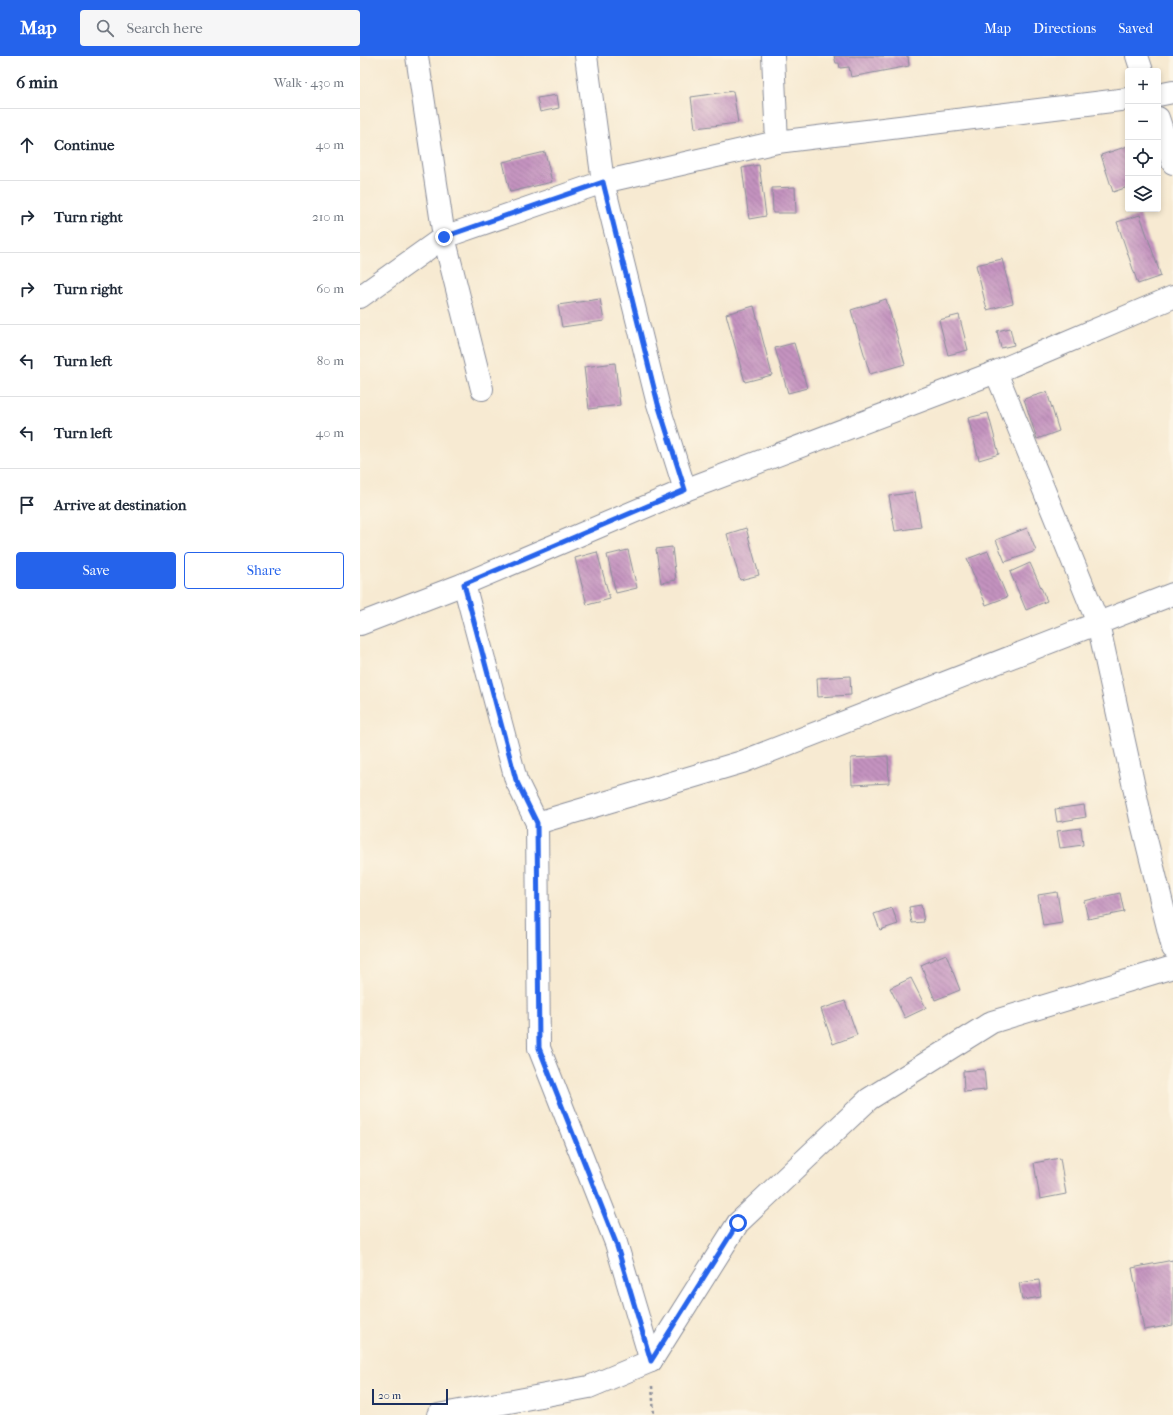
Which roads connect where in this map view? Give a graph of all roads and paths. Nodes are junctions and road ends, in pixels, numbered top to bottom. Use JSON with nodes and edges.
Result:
{"nodes":[{"id":1,"x":417,"y":56,"type":"edge"},
{"id":2,"x":586,"y":56,"type":"edge"},
{"id":3,"x":773,"y":56,"type":"edge"},
{"id":4,"x":1137,"y":56,"type":"edge"},
{"id":5,"x":1141,"y":68,"type":"edge"},
{"id":6,"x":1173,"y":92,"type":"edge"},
{"id":7,"x":1161,"y":94,"type":"edge"},
{"id":8,"x":1125,"y":99,"type":"edge"},
{"id":9,"x":1161,"y":127,"type":"edge"},
{"id":10,"x":777,"y":142,"type":"junction"},
{"id":11,"x":1173,"y":163,"type":"edge"},
{"id":12,"x":603,"y":182,"type":"junction"},
{"id":13,"x":444,"y":237,"type":"junction"},
{"id":14,"x":360,"y":297,"type":"edge"},
{"id":15,"x":1173,"y":297,"type":"edge"},
{"id":16,"x":996,"y":372,"type":"junction"},
{"id":17,"x":482,"y":389,"type":"dead end"},
{"id":18,"x":685,"y":490,"type":"junction"},
{"id":19,"x":464,"y":584,"type":"junction"},
{"id":20,"x":1173,"y":594,"type":"edge"},
{"id":21,"x":1098,"y":623,"type":"junction"},
{"id":22,"x":360,"y":624,"type":"edge"},
{"id":23,"x":537,"y":823,"type":"junction"},
{"id":24,"x":1173,"y":948,"type":"edge"},
{"id":25,"x":1173,"y":967,"type":"edge"},
{"id":26,"x":651,"y":1361,"type":"junction"},
{"id":27,"x":438,"y":1415,"type":"edge"}],
"edges":[{"from":1,"to":13,"type":"street"},
{"from":2,"to":12,"type":"street"},
{"from":3,"to":10,"type":"street"},
{"from":4,"to":5,"type":"street"},
{"from":6,"to":7,"type":"street"},
{"from":8,"to":10,"type":"street"},
{"from":9,"to":11,"type":"street"},
{"from":10,"to":12,"type":"street"},
{"from":12,"to":13,"type":"street"},
{"from":12,"to":18,"type":"street"},
{"from":13,"to":14,"type":"street"},
{"from":13,"to":17,"type":"street"},
{"from":15,"to":16,"type":"street"},
{"from":16,"to":18,"type":"street"},
{"from":16,"to":21,"type":"street"},
{"from":18,"to":19,"type":"street"},
{"from":19,"to":22,"type":"street"},
{"from":19,"to":23,"type":"street"},
{"from":20,"to":21,"type":"street"},
{"from":21,"to":23,"type":"street"},
{"from":21,"to":24,"type":"street"},
{"from":23,"to":26,"type":"street"},
{"from":25,"to":26,"type":"street"},
{"from":26,"to":27,"type":"street"}]}
